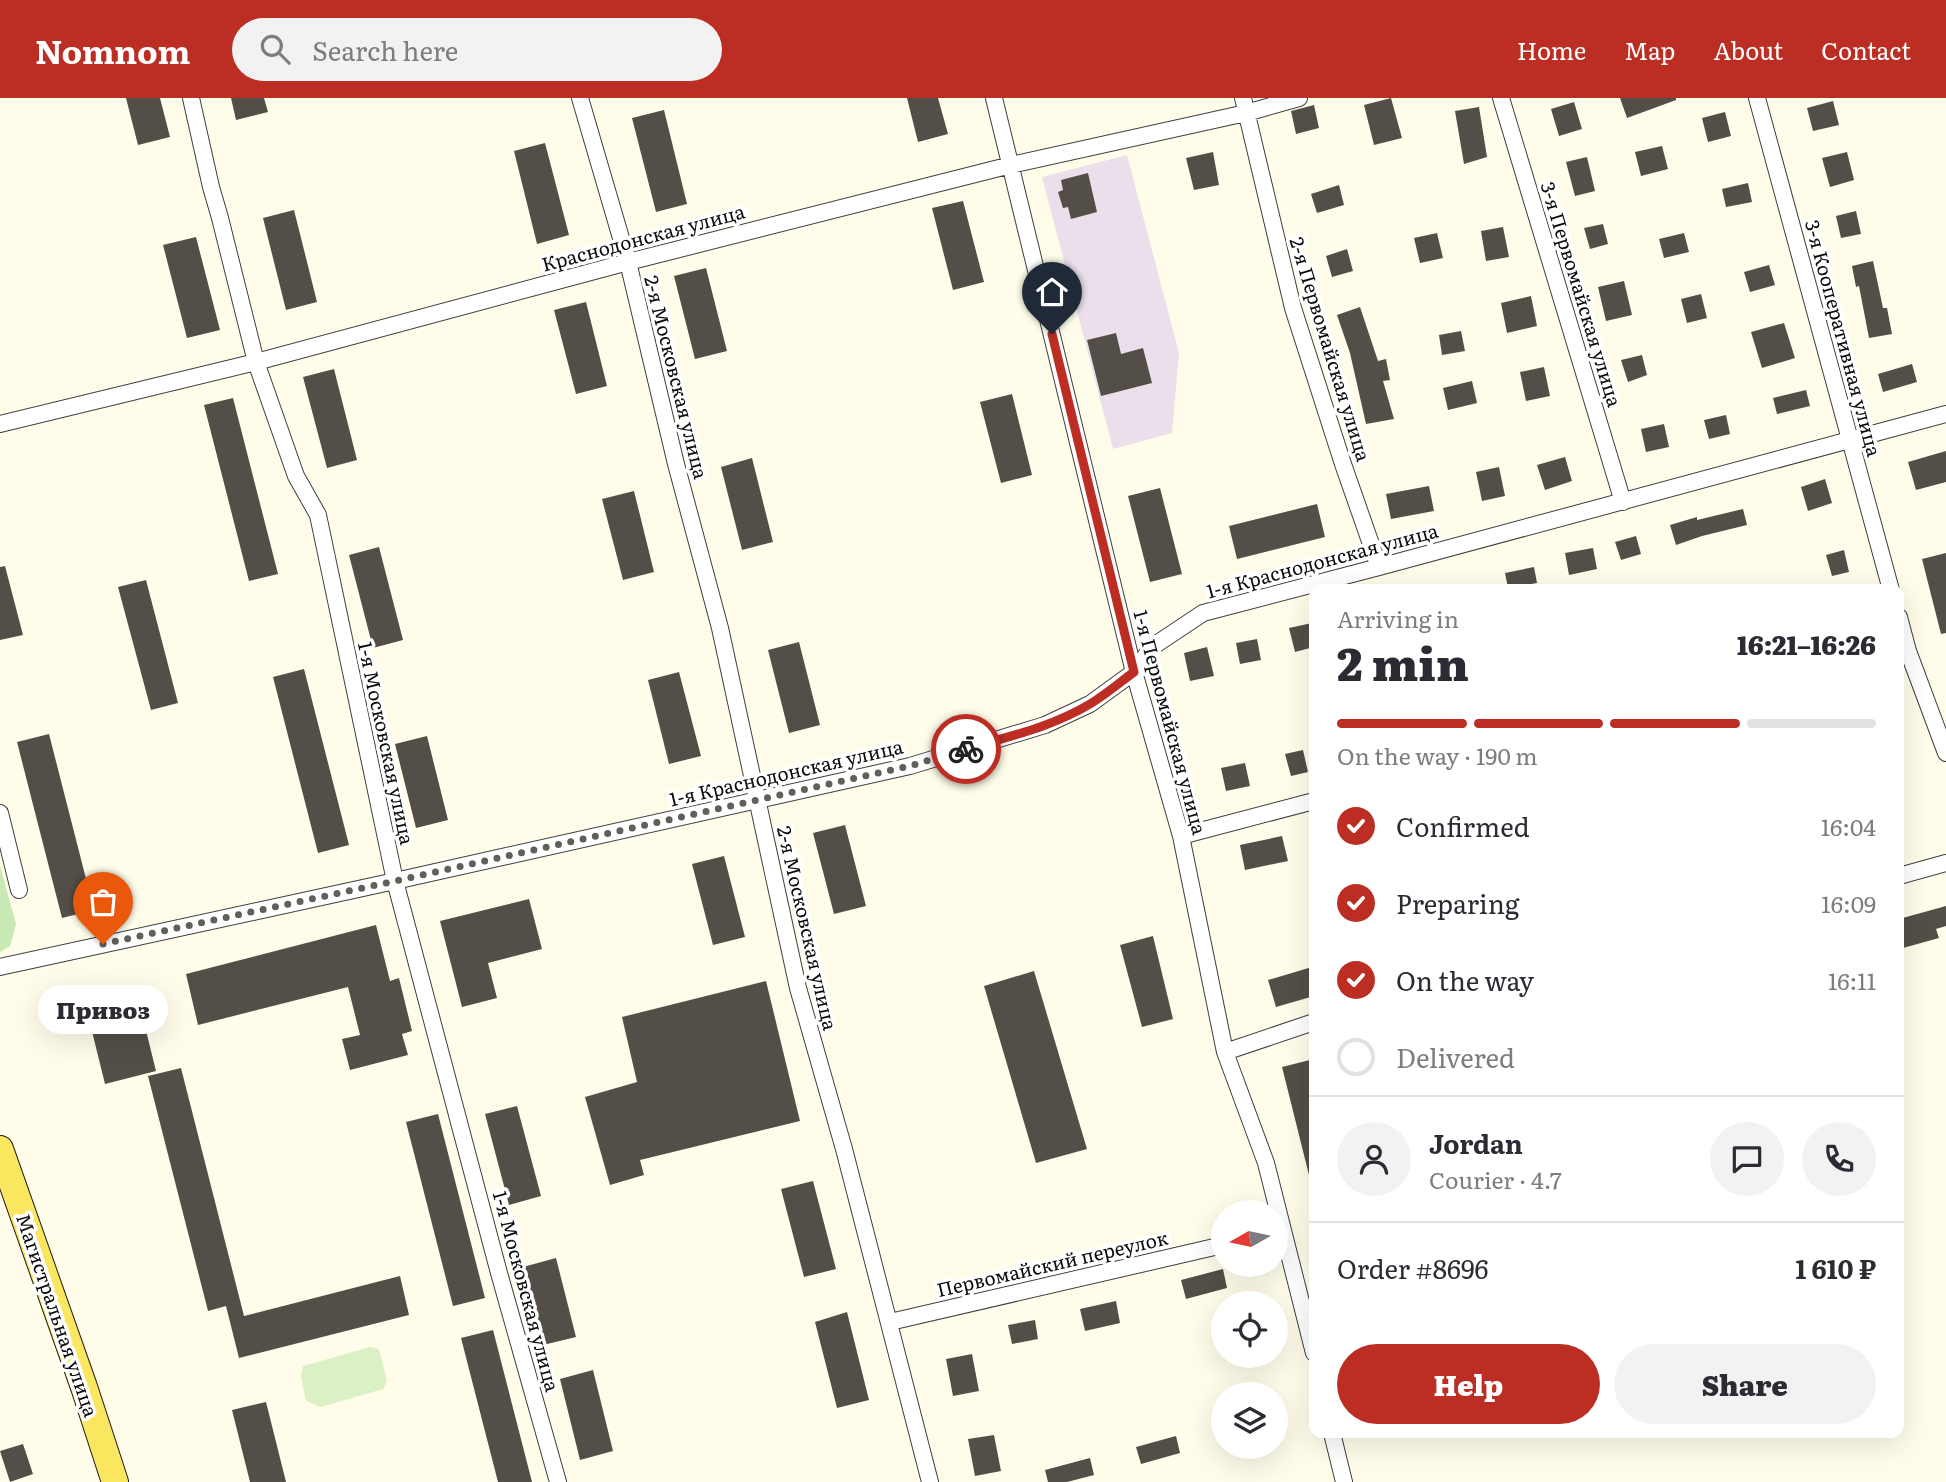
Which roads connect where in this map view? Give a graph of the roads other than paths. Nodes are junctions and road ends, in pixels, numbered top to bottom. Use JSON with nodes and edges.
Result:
{"nodes":[{"id":1,"x":191,"y":98,"type":"edge"},
{"id":2,"x":580,"y":98,"type":"edge"},
{"id":3,"x":994,"y":98,"type":"edge"},
{"id":4,"x":1299,"y":98,"type":"edge"},
{"id":5,"x":1501,"y":98,"type":"edge"},
{"id":6,"x":1757,"y":98,"type":"edge"},
{"id":7,"x":1244,"y":106,"type":"edge"},
{"id":8,"x":1011,"y":165,"type":"junction"},
{"id":9,"x":628,"y":262,"type":"junction"},
{"id":10,"x":256,"y":362,"type":"junction"},
{"id":11,"x":1946,"y":414,"type":"edge"},
{"id":12,"x":0,"y":424,"type":"edge"},
{"id":13,"x":1850,"y":441,"type":"junction"},
{"id":14,"x":1623,"y":502,"type":"junction"},
{"id":15,"x":1379,"y":568,"type":"junction"},
{"id":16,"x":1315,"y":584,"type":"edge"},
{"id":17,"x":1889,"y":584,"type":"edge"},
{"id":18,"x":1309,"y":586,"type":"edge"},
{"id":19,"x":1904,"y":652,"type":"edge"},
{"id":20,"x":1134,"y":672,"type":"junction"},
{"id":21,"x":1946,"y":753,"type":"edge"},
{"id":22,"x":757,"y":800,"type":"junction"},
{"id":23,"x":1309,"y":802,"type":"edge"},
{"id":24,"x":0,"y":813,"type":"edge"},
{"id":25,"x":1181,"y":836,"type":"junction"},
{"id":26,"x":1946,"y":863,"type":"edge"},
{"id":27,"x":1904,"y":875,"type":"edge"},
{"id":28,"x":395,"y":881,"type":"junction"},
{"id":29,"x":19,"y":890,"type":"dead end"},
{"id":30,"x":0,"y":967,"type":"edge"},
{"id":31,"x":1309,"y":1024,"type":"edge"},
{"id":32,"x":1225,"y":1052,"type":"junction"},
{"id":33,"x":0,"y":1149,"type":"edge"},
{"id":34,"x":1274,"y":1200,"type":"edge"},
{"id":35,"x":1211,"y":1248,"type":"edge"},
{"id":36,"x":1288,"y":1260,"type":"edge"},
{"id":37,"x":890,"y":1322,"type":"junction"},
{"id":38,"x":1309,"y":1335,"type":"edge"},
{"id":39,"x":1333,"y":1438,"type":"edge"},
{"id":40,"x":114,"y":1482,"type":"edge"},
{"id":41,"x":558,"y":1482,"type":"edge"},
{"id":42,"x":930,"y":1482,"type":"edge"},
{"id":43,"x":1343,"y":1482,"type":"edge"}],
"edges":[{"from":1,"to":10,"type":"street","name":"1-я Московская улица"},
{"from":2,"to":9,"type":"street","name":"2-я Московская улица"},
{"from":3,"to":8,"type":"street","name":"1-я Первомайская улица"},
{"from":4,"to":7,"type":"street","name":"Краснодонская улица"},
{"from":5,"to":14,"type":"street","name":"3-я Первомайская улица"},
{"from":6,"to":13,"type":"street","name":"3-я Кооперативная улица"},
{"from":7,"to":8,"type":"street","name":"Краснодонская улица"},
{"from":7,"to":15,"type":"street","name":"2-я Первомайская улица"},
{"from":8,"to":9,"type":"street","name":"Краснодонская улица"},
{"from":8,"to":20,"type":"street","name":"1-я Первомайская улица"},
{"from":9,"to":10,"type":"street","name":"Краснодонская улица"},
{"from":9,"to":22,"type":"street","name":"2-я Московская улица"},
{"from":10,"to":12,"type":"street","name":"Краснодонская улица"},
{"from":10,"to":28,"type":"street","name":"1-я Московская улица"},
{"from":11,"to":13,"type":"street","name":"1-я Краснодонская улица"},
{"from":13,"to":14,"type":"street","name":"1-я Краснодонская улица"},
{"from":13,"to":17,"type":"street","name":"3-я Кооперативная улица"},
{"from":14,"to":15,"type":"street","name":"1-я Краснодонская улица"},
{"from":15,"to":16,"type":"street","name":"1-я Краснодонская улица"},
{"from":18,"to":20,"type":"street","name":"1-я Краснодонская улица"},
{"from":19,"to":21,"type":"street"},
{"from":20,"to":22,"type":"street","name":"1-я Краснодонская улица"},
{"from":20,"to":25,"type":"street","name":"1-я Первомайская улица"},
{"from":22,"to":28,"type":"street","name":"1-я Краснодонская улица"},
{"from":22,"to":37,"type":"street","name":"2-я Московская улица"},
{"from":23,"to":25,"type":"street"},
{"from":24,"to":29,"type":"street"},
{"from":25,"to":32,"type":"street","name":"1-я Первомайская улица"},
{"from":26,"to":27,"type":"street"},
{"from":28,"to":30,"type":"street","name":"1-я Краснодонская улица"},
{"from":28,"to":41,"type":"street","name":"1-я Московская улица"},
{"from":31,"to":32,"type":"street"},
{"from":32,"to":34,"type":"street","name":"1-я Первомайская улица"},
{"from":33,"to":40,"type":"main road","name":"Магистральная улица"},
{"from":35,"to":37,"type":"street","name":"Первомайский переулок"},
{"from":36,"to":38,"type":"street","name":"1-я Первомайская улица"},
{"from":37,"to":42,"type":"street","name":"2-я Московская улица"},
{"from":39,"to":43,"type":"street"}]}
